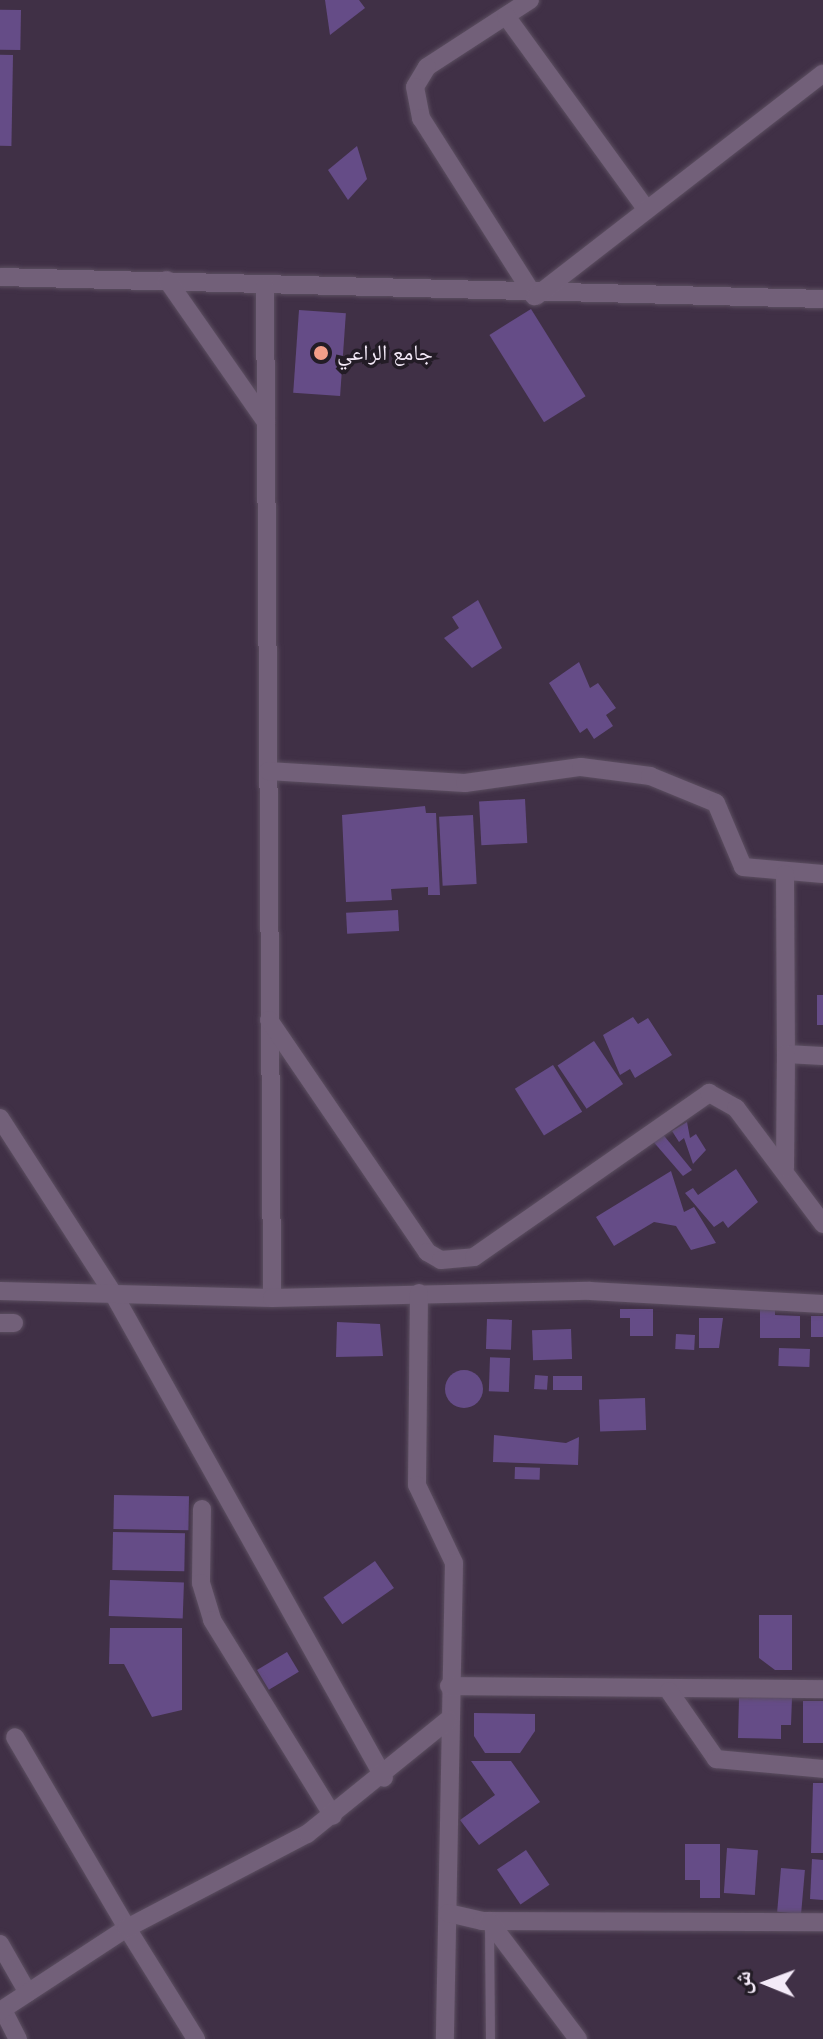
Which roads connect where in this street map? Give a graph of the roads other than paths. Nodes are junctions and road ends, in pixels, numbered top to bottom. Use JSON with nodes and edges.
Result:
{"nodes":[{"id":1,"x":530,"y":0,"type":"edge"},
{"id":2,"x":506,"y":16,"type":"junction"},
{"id":3,"x":823,"y":73,"type":"edge"},
{"id":4,"x":645,"y":207,"type":"junction"},
{"id":5,"x":0,"y":277,"type":"edge"},
{"id":6,"x":167,"y":280,"type":"junction"},
{"id":7,"x":265,"y":286,"type":"junction"},
{"id":8,"x":535,"y":296,"type":"junction"},
{"id":9,"x":823,"y":299,"type":"edge"},
{"id":10,"x":266,"y":422,"type":"junction"},
{"id":11,"x":268,"y":771,"type":"junction"},
{"id":12,"x":785,"y":874,"type":"junction"},
{"id":13,"x":823,"y":874,"type":"edge"},
{"id":14,"x":269,"y":1020,"type":"junction"},
{"id":15,"x":786,"y":1054,"type":"junction"},
{"id":16,"x":823,"y":1056,"type":"edge"},
{"id":17,"x":0,"y":1118,"type":"edge"},
{"id":18,"x":785,"y":1168,"type":"junction"},
{"id":19,"x":823,"y":1224,"type":"edge"},
{"id":20,"x":0,"y":1291,"type":"edge"},
{"id":21,"x":419,"y":1293,"type":"junction"},
{"id":22,"x":114,"y":1295,"type":"junction"},
{"id":23,"x":272,"y":1298,"type":"junction"},
{"id":24,"x":823,"y":1304,"type":"edge"},
{"id":25,"x":202,"y":1509,"type":"dead end"},
{"id":26,"x":449,"y":1686,"type":"junction"},
{"id":27,"x":823,"y":1689,"type":"edge"},
{"id":28,"x":669,"y":1691,"type":"junction"},
{"id":29,"x":448,"y":1720,"type":"junction"},
{"id":30,"x":15,"y":1737,"type":"dead end"},
{"id":31,"x":823,"y":1769,"type":"edge"},
{"id":32,"x":384,"y":1778,"type":"junction"},
{"id":33,"x":333,"y":1816,"type":"junction"},
{"id":34,"x":448,"y":1913,"type":"junction"},
{"id":35,"x":489,"y":1921,"type":"junction"},
{"id":36,"x":823,"y":1922,"type":"edge"},
{"id":37,"x":127,"y":1928,"type":"junction"},
{"id":38,"x":0,"y":1944,"type":"edge"},
{"id":39,"x":28,"y":1993,"type":"junction"},
{"id":40,"x":1,"y":2010,"type":"edge"},
{"id":41,"x":18,"y":2039,"type":"edge"},
{"id":42,"x":196,"y":2039,"type":"edge"},
{"id":43,"x":445,"y":2039,"type":"edge"},
{"id":44,"x":490,"y":2039,"type":"edge"},
{"id":45,"x":578,"y":2039,"type":"edge"}],
"edges":[{"from":1,"to":2,"type":"street"},
{"from":2,"to":4,"type":"street"},
{"from":2,"to":8,"type":"street"},
{"from":3,"to":4,"type":"street"},
{"from":4,"to":8,"type":"street"},
{"from":5,"to":6,"type":"street"},
{"from":6,"to":7,"type":"street"},
{"from":6,"to":10,"type":"street"},
{"from":7,"to":8,"type":"street"},
{"from":7,"to":10,"type":"street"},
{"from":8,"to":9,"type":"street"},
{"from":10,"to":11,"type":"street"},
{"from":11,"to":12,"type":"street"},
{"from":11,"to":14,"type":"street"},
{"from":12,"to":13,"type":"street"},
{"from":12,"to":15,"type":"street"},
{"from":14,"to":18,"type":"street"},
{"from":14,"to":23,"type":"street"},
{"from":15,"to":16,"type":"street"},
{"from":15,"to":18,"type":"street"},
{"from":17,"to":22,"type":"street"},
{"from":18,"to":19,"type":"street"},
{"from":20,"to":22,"type":"street"},
{"from":21,"to":23,"type":"street"},
{"from":21,"to":24,"type":"street"},
{"from":21,"to":26,"type":"street"},
{"from":22,"to":23,"type":"street"},
{"from":22,"to":32,"type":"street"},
{"from":25,"to":33,"type":"street"},
{"from":26,"to":28,"type":"street"},
{"from":26,"to":29,"type":"street"},
{"from":27,"to":28,"type":"street"},
{"from":28,"to":31,"type":"street"},
{"from":29,"to":32,"type":"street"},
{"from":29,"to":34,"type":"street"},
{"from":30,"to":37,"type":"street"},
{"from":32,"to":33,"type":"street"},
{"from":33,"to":37,"type":"street"},
{"from":34,"to":35,"type":"street"},
{"from":34,"to":43,"type":"street"},
{"from":35,"to":36,"type":"street"},
{"from":35,"to":44,"type":"lane"},
{"from":35,"to":45,"type":"street"},
{"from":37,"to":39,"type":"street"},
{"from":37,"to":42,"type":"street"},
{"from":38,"to":39,"type":"street"},
{"from":39,"to":40,"type":"street"},
{"from":40,"to":41,"type":"street"}]}
